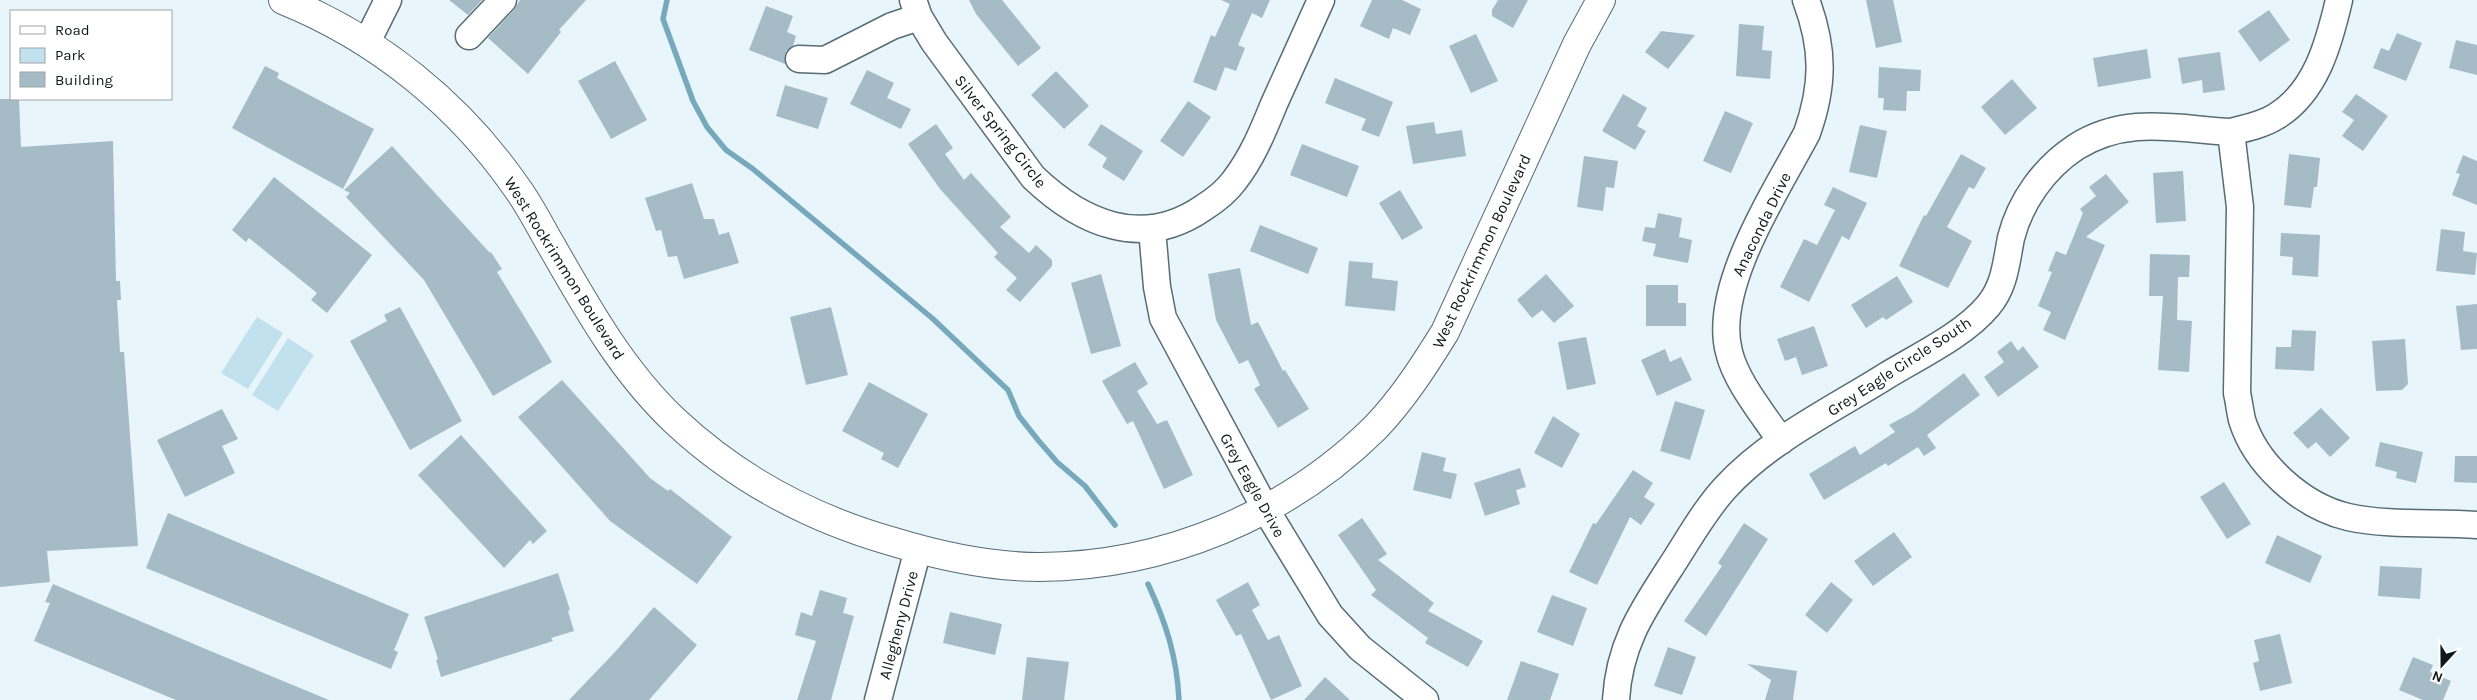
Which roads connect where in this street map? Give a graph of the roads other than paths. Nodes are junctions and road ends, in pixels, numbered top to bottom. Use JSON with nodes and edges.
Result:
{"nodes":[{"id":1,"x":283,"y":0,"type":"edge"},
{"id":2,"x":388,"y":0,"type":"edge"},
{"id":3,"x":503,"y":0,"type":"edge"},
{"id":4,"x":1321,"y":0,"type":"edge"},
{"id":5,"x":1601,"y":0,"type":"edge"},
{"id":6,"x":1806,"y":0,"type":"edge"},
{"id":7,"x":2339,"y":0,"type":"edge"},
{"id":8,"x":916,"y":8,"type":"edge"},
{"id":9,"x":468,"y":36,"type":"dead end"},
{"id":10,"x":367,"y":42,"type":"junction"},
{"id":11,"x":799,"y":59,"type":"dead end"},
{"id":12,"x":2231,"y":132,"type":"junction"},
{"id":13,"x":1152,"y":229,"type":"junction"},
{"id":14,"x":1781,"y":441,"type":"junction"},
{"id":15,"x":1266,"y":510,"type":"junction"},
{"id":16,"x":2477,"y":525,"type":"edge"},
{"id":17,"x":918,"y":549,"type":"junction"},
{"id":18,"x":878,"y":700,"type":"edge"},
{"id":19,"x":1425,"y":700,"type":"edge"},
{"id":20,"x":1616,"y":700,"type":"edge"}],
"edges":[{"from":1,"to":10,"type":"main road","name":"West Rockrimmon Boulevard"},
{"from":2,"to":10,"type":"street"},
{"from":3,"to":9,"type":"street"},
{"from":4,"to":13,"type":"street","name":"Silver Spring Circle"},
{"from":5,"to":15,"type":"main road","name":"West Rockrimmon Boulevard"},
{"from":6,"to":14,"type":"street","name":"Anaconda Drive"},
{"from":7,"to":12,"type":"street","name":"Grey Eagle Circle South"},
{"from":8,"to":11,"type":"street"},
{"from":8,"to":13,"type":"street","name":"Silver Spring Circle"},
{"from":10,"to":17,"type":"main road","name":"West Rockrimmon Boulevard"},
{"from":12,"to":14,"type":"street","name":"Grey Eagle Circle South"},
{"from":12,"to":16,"type":"street"},
{"from":13,"to":15,"type":"street","name":"Grey Eagle Drive"},
{"from":14,"to":20,"type":"street","name":"Grey Eagle Circle South"},
{"from":15,"to":17,"type":"main road","name":"West Rockrimmon Boulevard"},
{"from":15,"to":19,"type":"street","name":"Grey Eagle Drive"},
{"from":17,"to":18,"type":"street","name":"Allegheny Drive"}]}
